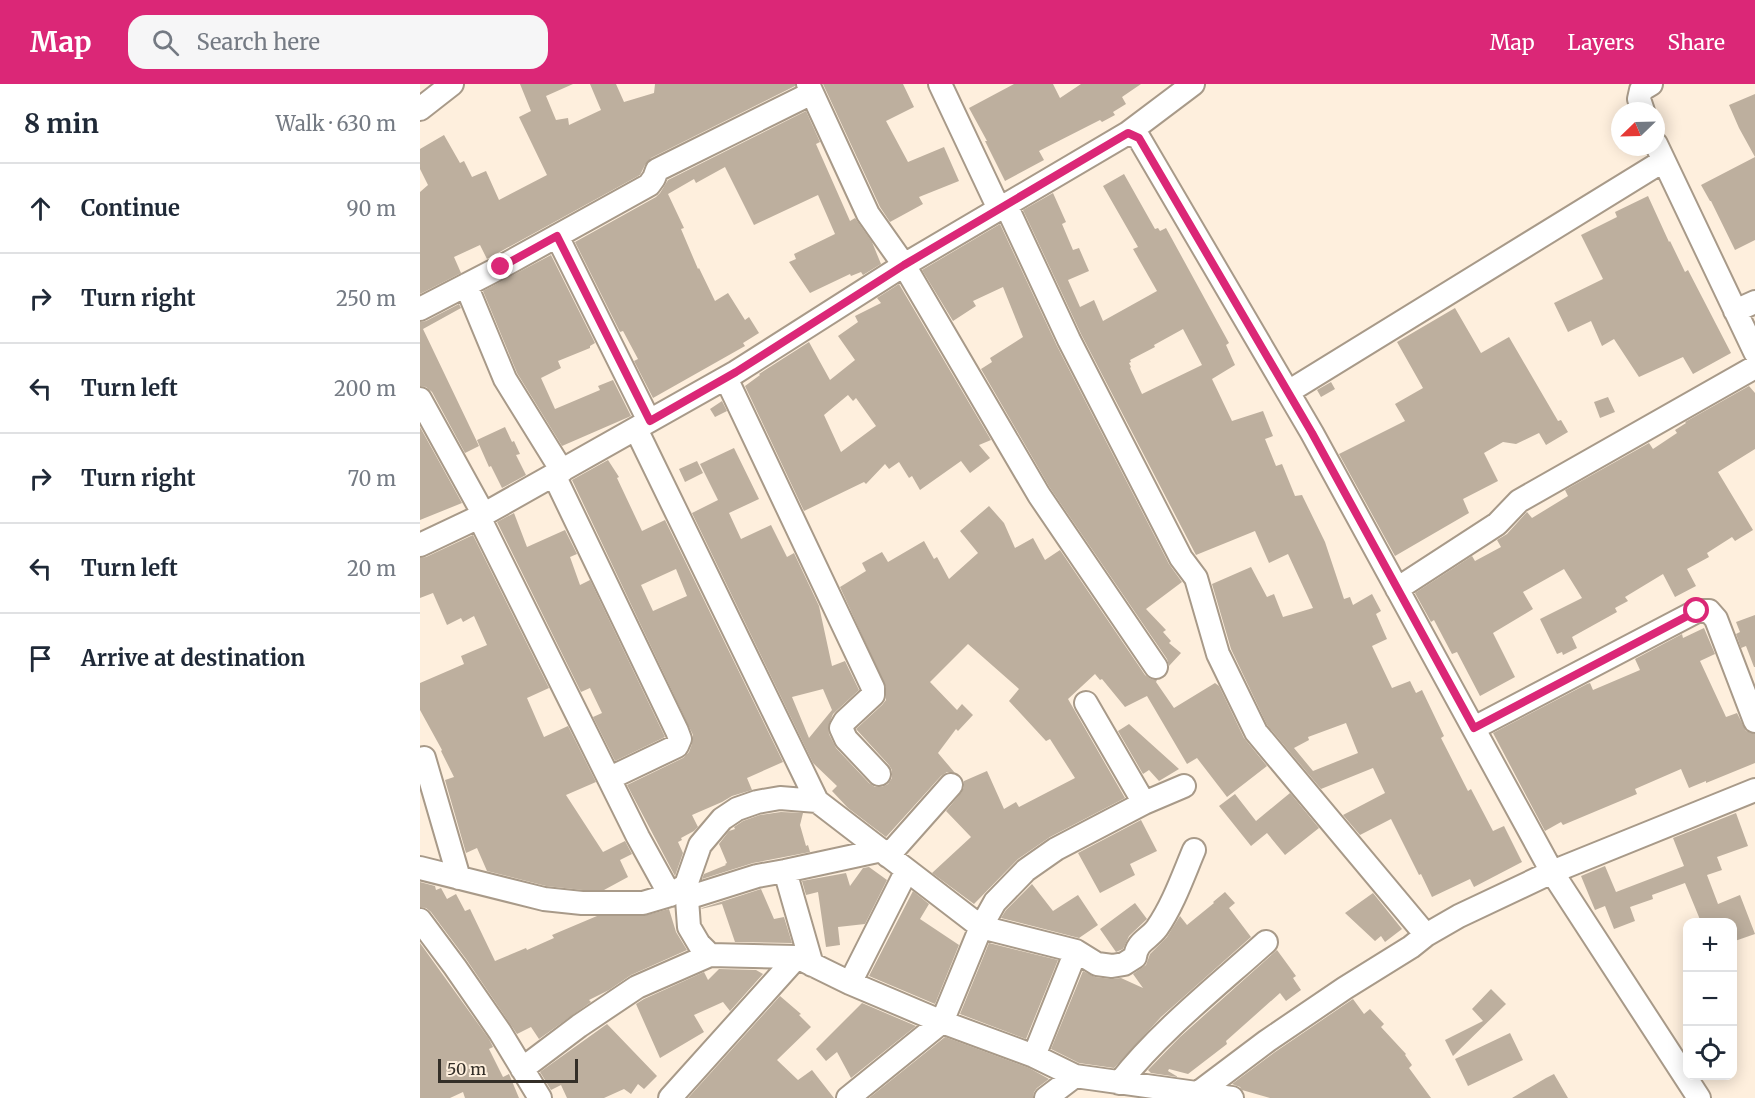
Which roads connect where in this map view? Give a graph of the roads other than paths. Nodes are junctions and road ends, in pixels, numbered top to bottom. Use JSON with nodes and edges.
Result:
{"nodes":[{"id":1,"x":452,"y":84,"type":"edge"},
{"id":2,"x":940,"y":84,"type":"edge"},
{"id":3,"x":1193,"y":84,"type":"edge"},
{"id":4,"x":1651,"y":84,"type":"edge"},
{"id":5,"x":810,"y":88,"type":"edge"},
{"id":6,"x":1640,"y":102,"type":"edge"},
{"id":7,"x":420,"y":109,"type":"edge"},
{"id":8,"x":1128,"y":133,"type":"junction"},
{"id":9,"x":1654,"y":156,"type":"edge"},
{"id":10,"x":1661,"y":156,"type":"edge"},
{"id":11,"x":1003,"y":207,"type":"junction"},
{"id":12,"x":557,"y":236,"type":"junction"},
{"id":13,"x":904,"y":265,"type":"junction"},
{"id":14,"x":466,"y":285,"type":"junction"},
{"id":15,"x":1745,"y":307,"type":"edge"},
{"id":16,"x":420,"y":309,"type":"edge"},
{"id":17,"x":1755,"y":352,"type":"edge"},
{"id":18,"x":1755,"y":367,"type":"edge"},
{"id":19,"x":726,"y":378,"type":"junction"},
{"id":20,"x":1288,"y":392,"type":"junction"},
{"id":21,"x":420,"y":399,"type":"edge"},
{"id":22,"x":643,"y":425,"type":"junction"},
{"id":23,"x":558,"y":473,"type":"junction"},
{"id":24,"x":481,"y":516,"type":"junction"},
{"id":25,"x":420,"y":545,"type":"edge"},
{"id":26,"x":1397,"y":588,"type":"junction"},
{"id":27,"x":1156,"y":667,"type":"dead end"},
{"id":28,"x":1086,"y":703,"type":"dead end"},
{"id":29,"x":1755,"y":721,"type":"edge"},
{"id":30,"x":1474,"y":728,"type":"junction"},
{"id":31,"x":421,"y":755,"type":"edge"},
{"id":32,"x":879,"y":774,"type":"dead end"},
{"id":33,"x":610,"y":778,"type":"junction"},
{"id":34,"x":951,"y":785,"type":"dead end"},
{"id":35,"x":1184,"y":786,"type":"dead end"},
{"id":36,"x":1755,"y":790,"type":"edge"},
{"id":37,"x":818,"y":801,"type":"junction"},
{"id":38,"x":1144,"y":803,"type":"junction"},
{"id":39,"x":1194,"y":850,"type":"dead end"},
{"id":40,"x":885,"y":853,"type":"junction"},
{"id":41,"x":420,"y":868,"type":"edge"},
{"id":42,"x":907,"y":870,"type":"junction"},
{"id":43,"x":785,"y":871,"type":"junction"},
{"id":44,"x":1552,"y":872,"type":"junction"},
{"id":45,"x":459,"y":878,"type":"junction"},
{"id":46,"x":681,"y":893,"type":"junction"},
{"id":47,"x":420,"y":920,"type":"edge"},
{"id":48,"x":981,"y":927,"type":"junction"},
{"id":49,"x":1418,"y":941,"type":"junction"},
{"id":50,"x":1266,"y":942,"type":"dead end"},
{"id":51,"x":1076,"y":951,"type":"junction"},
{"id":52,"x":710,"y":955,"type":"junction"},
{"id":53,"x":805,"y":961,"type":"junction"},
{"id":54,"x":850,"y":983,"type":"junction"},
{"id":55,"x":942,"y":1023,"type":"junction"},
{"id":56,"x":1034,"y":1056,"type":"junction"},
{"id":57,"x":522,"y":1069,"type":"junction"},
{"id":58,"x":1075,"y":1076,"type":"junction"},
{"id":59,"x":1119,"y":1083,"type":"junction"},
{"id":60,"x":1197,"y":1095,"type":"edge"},
{"id":61,"x":540,"y":1098,"type":"edge"},
{"id":62,"x":670,"y":1098,"type":"edge"},
{"id":63,"x":848,"y":1098,"type":"edge"},
{"id":64,"x":1046,"y":1098,"type":"edge"},
{"id":65,"x":1232,"y":1098,"type":"edge"},
{"id":66,"x":1699,"y":1098,"type":"edge"}],
"edges":[{"from":1,"to":7,"type":"street"},
{"from":2,"to":11,"type":"street"},
{"from":3,"to":8,"type":"street"},
{"from":4,"to":6,"type":"street"},
{"from":5,"to":12,"type":"street"},
{"from":5,"to":13,"type":"street"},
{"from":8,"to":11,"type":"street"},
{"from":8,"to":20,"type":"street"},
{"from":9,"to":20,"type":"street"},
{"from":10,"to":15,"type":"street"},
{"from":11,"to":13,"type":"street"},
{"from":11,"to":49,"type":"street"},
{"from":12,"to":14,"type":"street"},
{"from":12,"to":22,"type":"street"},
{"from":13,"to":19,"type":"street"},
{"from":13,"to":27,"type":"street"},
{"from":14,"to":16,"type":"street"},
{"from":14,"to":23,"type":"street"},
{"from":15,"to":17,"type":"street"},
{"from":18,"to":26,"type":"street"},
{"from":19,"to":22,"type":"street"},
{"from":19,"to":32,"type":"street"},
{"from":20,"to":26,"type":"street"},
{"from":21,"to":24,"type":"street"},
{"from":22,"to":23,"type":"street"},
{"from":22,"to":37,"type":"street"},
{"from":23,"to":24,"type":"street"},
{"from":23,"to":33,"type":"street"},
{"from":24,"to":25,"type":"street"},
{"from":24,"to":33,"type":"street"},
{"from":26,"to":30,"type":"street"},
{"from":28,"to":38,"type":"street"},
{"from":29,"to":30,"type":"street"},
{"from":30,"to":44,"type":"street"},
{"from":31,"to":45,"type":"street"},
{"from":33,"to":46,"type":"street"},
{"from":34,"to":40,"type":"street"},
{"from":35,"to":38,"type":"street"},
{"from":36,"to":44,"type":"street"},
{"from":37,"to":40,"type":"street"},
{"from":37,"to":46,"type":"street"},
{"from":38,"to":48,"type":"street"},
{"from":39,"to":51,"type":"street"},
{"from":40,"to":42,"type":"street"},
{"from":40,"to":43,"type":"street"},
{"from":41,"to":45,"type":"street"},
{"from":42,"to":48,"type":"street"},
{"from":42,"to":54,"type":"street"},
{"from":43,"to":46,"type":"street"},
{"from":43,"to":53,"type":"street"},
{"from":44,"to":49,"type":"street"},
{"from":44,"to":66,"type":"street"},
{"from":45,"to":46,"type":"street"},
{"from":46,"to":52,"type":"street"},
{"from":47,"to":57,"type":"street"},
{"from":48,"to":51,"type":"street"},
{"from":48,"to":55,"type":"street"},
{"from":49,"to":60,"type":"street"},
{"from":50,"to":59,"type":"street"},
{"from":51,"to":56,"type":"street"},
{"from":52,"to":53,"type":"street"},
{"from":52,"to":57,"type":"street"},
{"from":53,"to":54,"type":"street"},
{"from":53,"to":62,"type":"street"},
{"from":54,"to":55,"type":"street"},
{"from":55,"to":56,"type":"street"},
{"from":55,"to":63,"type":"street"},
{"from":56,"to":58,"type":"street"},
{"from":57,"to":61,"type":"street"},
{"from":58,"to":59,"type":"street"},
{"from":58,"to":64,"type":"street"},
{"from":59,"to":60,"type":"street"},
{"from":60,"to":65,"type":"street"}]}
